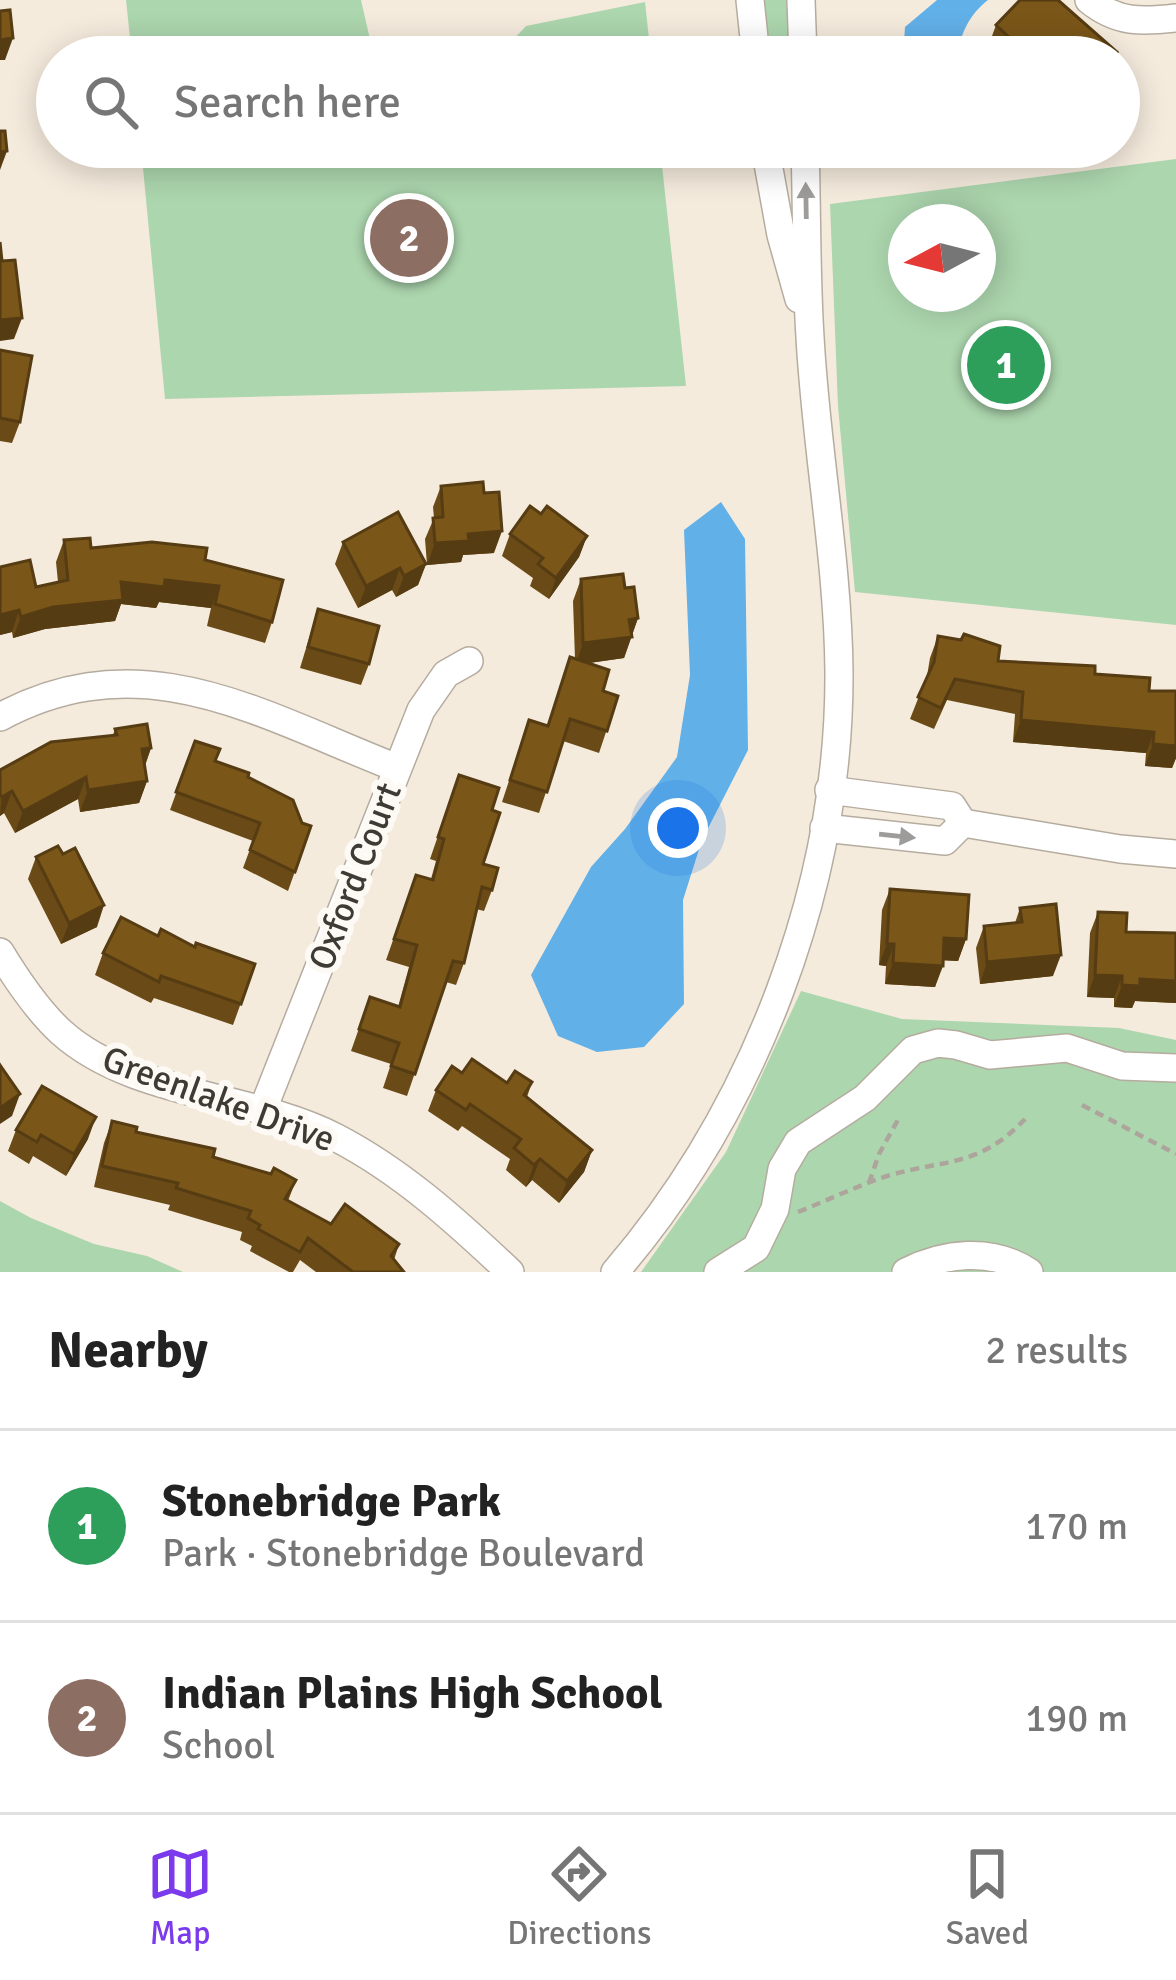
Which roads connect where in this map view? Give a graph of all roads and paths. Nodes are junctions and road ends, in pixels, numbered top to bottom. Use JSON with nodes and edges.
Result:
{"nodes":[{"id":1,"x":750,"y":0,"type":"edge"},
{"id":2,"x":802,"y":0,"type":"edge"},
{"id":3,"x":1089,"y":0,"type":"edge"},
{"id":4,"x":1176,"y":17,"type":"edge"},
{"id":5,"x":754,"y":36,"type":"edge"},
{"id":6,"x":803,"y":36,"type":"edge"},
{"id":7,"x":769,"y":168,"type":"edge"},
{"id":8,"x":806,"y":168,"type":"edge"},
{"id":9,"x":810,"y":338,"type":"junction"},
{"id":10,"x":469,"y":662,"type":"dead end"},
{"id":11,"x":0,"y":717,"type":"edge"},
{"id":12,"x":397,"y":768,"type":"junction"},
{"id":13,"x":829,"y":790,"type":"junction"},
{"id":14,"x":963,"y":823,"type":"junction"},
{"id":15,"x":824,"y":828,"type":"junction"},
{"id":16,"x":1176,"y":854,"type":"edge"},
{"id":17,"x":0,"y":952,"type":"edge"},
{"id":18,"x":1176,"y":1068,"type":"edge"},
{"id":19,"x":1082,"y":1105,"type":"dead end"},
{"id":20,"x":263,"y":1108,"type":"junction"},
{"id":21,"x":899,"y":1118,"type":"dead end"},
{"id":22,"x":1025,"y":1119,"type":"dead end"},
{"id":23,"x":1176,"y":1154,"type":"edge"},
{"id":24,"x":869,"y":1183,"type":"junction"},
{"id":25,"x":767,"y":1229,"type":"junction"},
{"id":26,"x":510,"y":1272,"type":"edge"},
{"id":27,"x":615,"y":1272,"type":"edge"},
{"id":28,"x":718,"y":1272,"type":"edge"},
{"id":29,"x":906,"y":1272,"type":"edge"},
{"id":30,"x":1028,"y":1272,"type":"edge"}],
"edges":[{"from":1,"to":5,"type":"street"},
{"from":2,"to":6,"type":"street"},
{"from":3,"to":4,"type":"street"},
{"from":7,"to":9,"type":"street"},
{"from":9,"to":8,"type":"street","one_way":true},
{"from":9,"to":13,"type":"street"},
{"from":10,"to":12,"type":"street","name":"Oxford Court"},
{"from":11,"to":12,"type":"street"},
{"from":12,"to":20,"type":"street","name":"Oxford Court"},
{"from":13,"to":14,"type":"street"},
{"from":13,"to":15,"type":"street"},
{"from":15,"to":14,"type":"street","one_way":true},
{"from":14,"to":16,"type":"street"},
{"from":15,"to":27,"type":"street"},
{"from":17,"to":20,"type":"street","name":"Greenlake Drive"},
{"from":18,"to":25,"type":"street"},
{"from":19,"to":23,"type":"path"},
{"from":20,"to":26,"type":"street","name":"Greenlake Drive"},
{"from":21,"to":24,"type":"path"},
{"from":22,"to":24,"type":"path"},
{"from":24,"to":25,"type":"path"},
{"from":25,"to":28,"type":"street"},
{"from":29,"to":30,"type":"street"}]}
